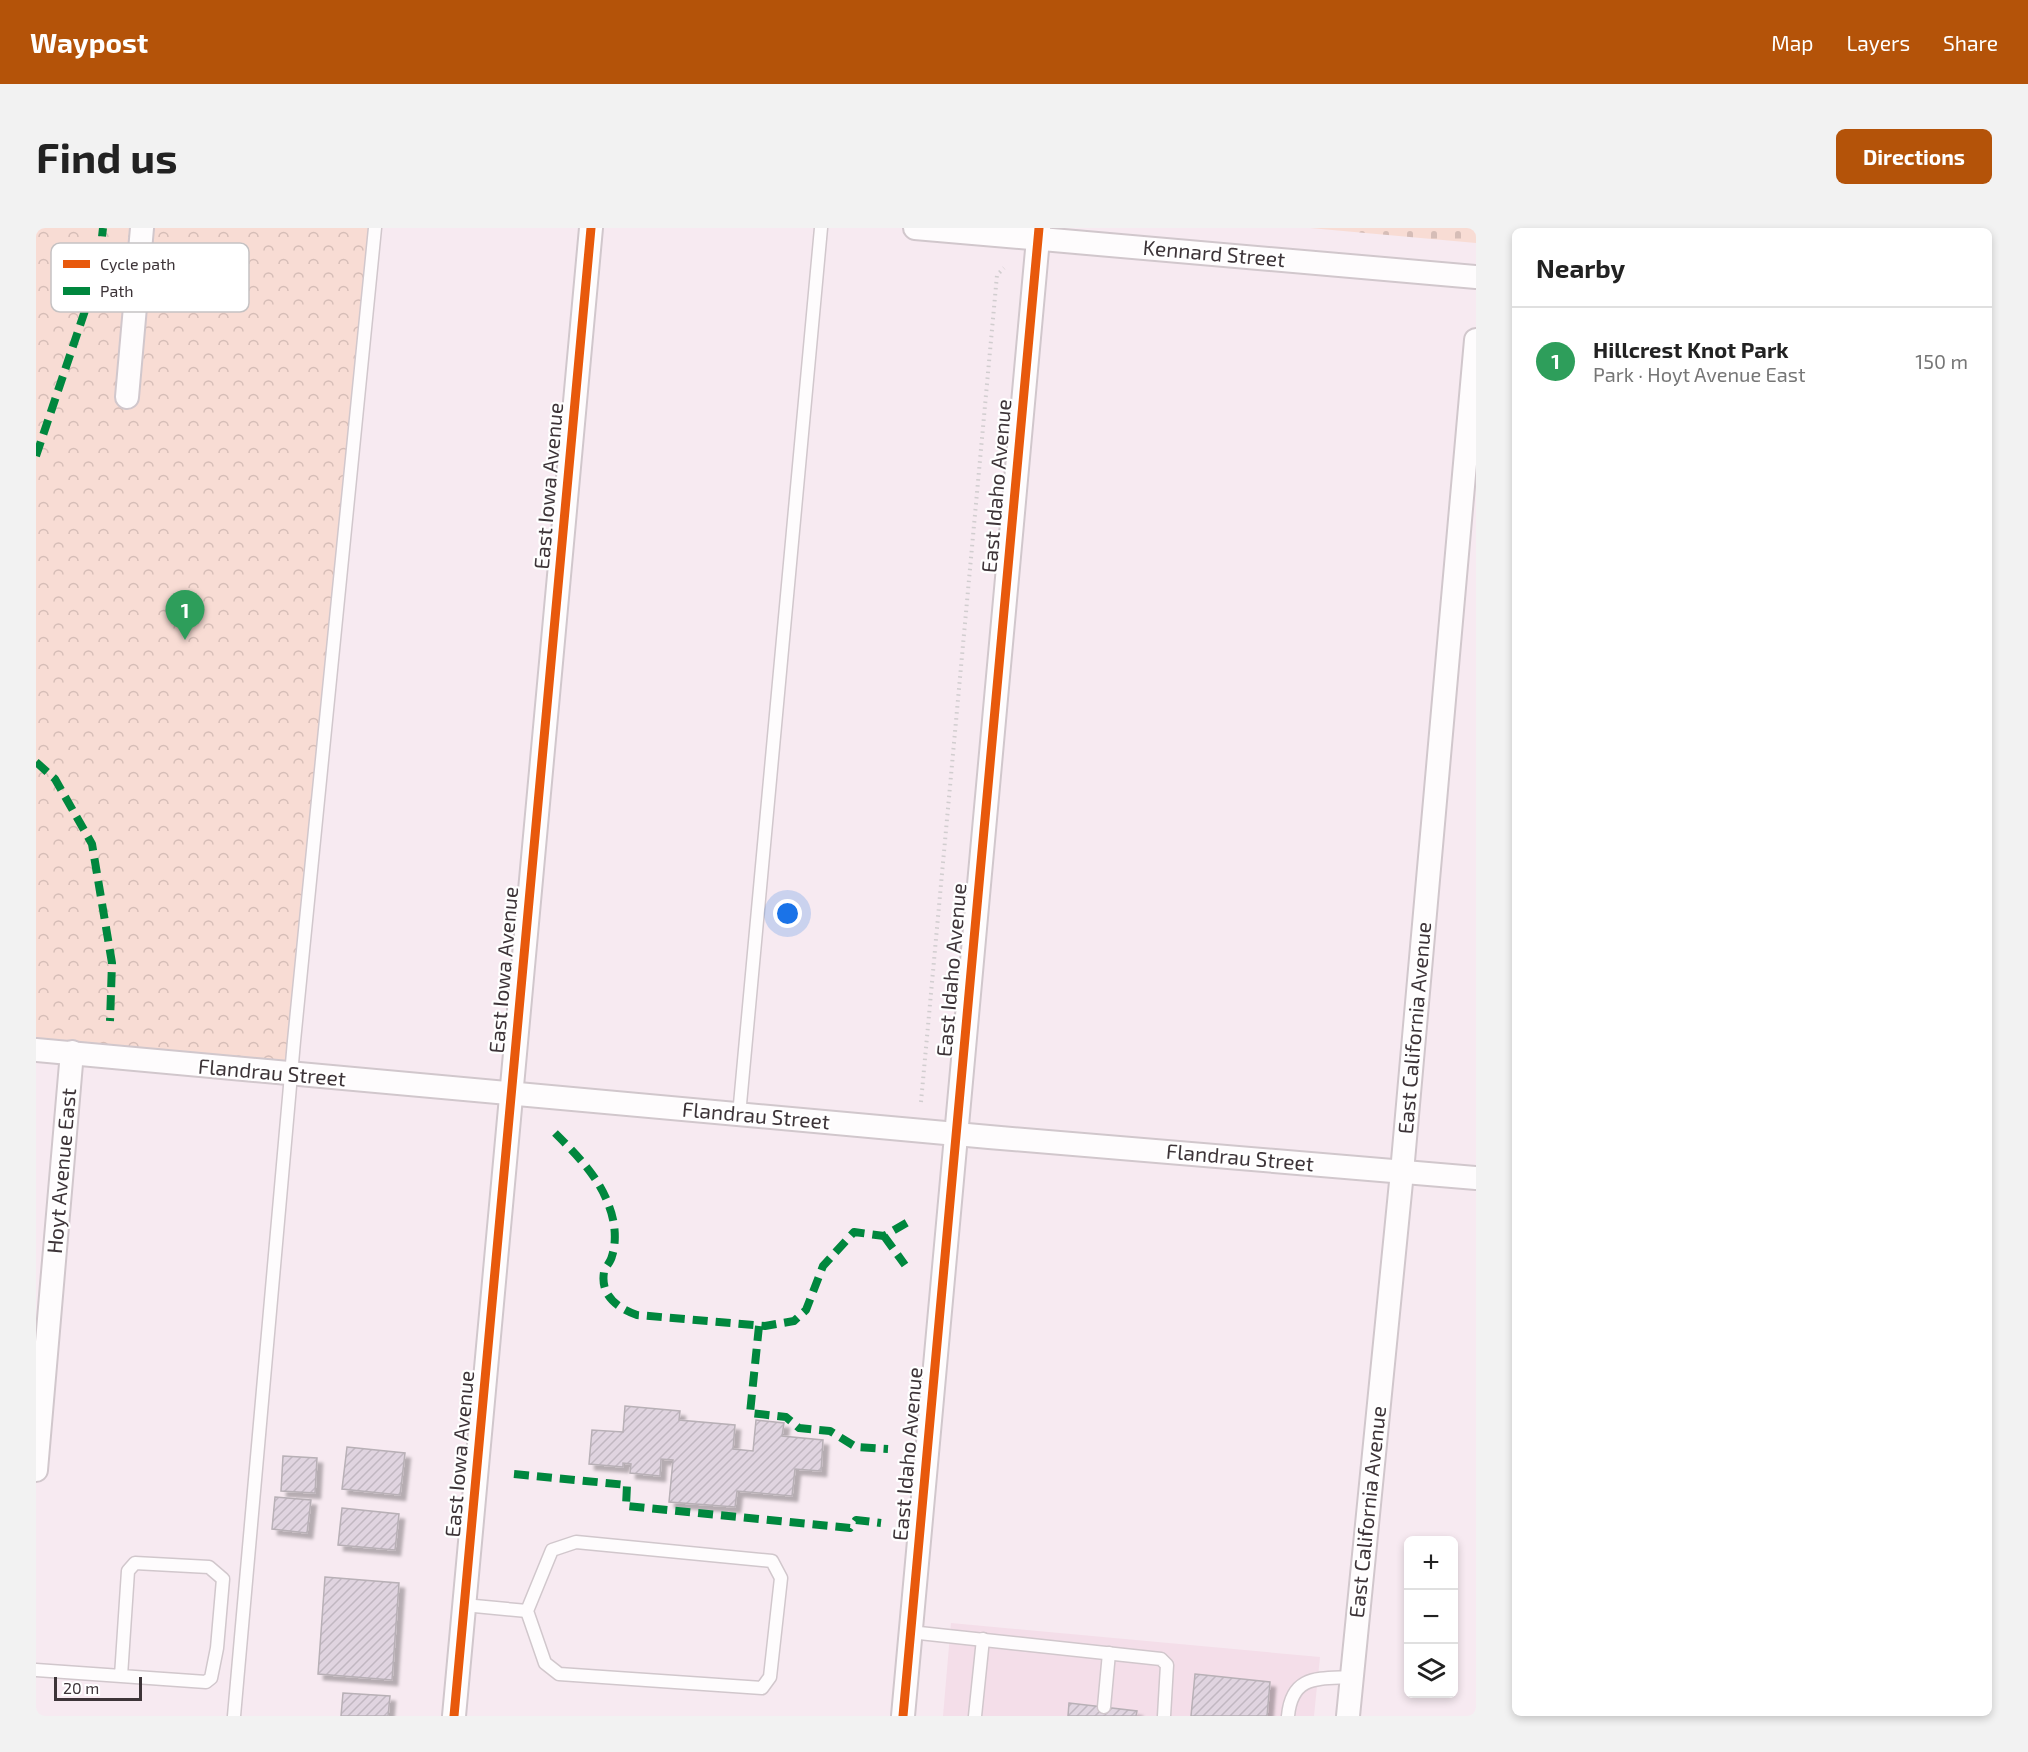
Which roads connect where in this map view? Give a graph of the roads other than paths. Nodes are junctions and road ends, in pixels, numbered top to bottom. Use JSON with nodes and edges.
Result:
{"nodes":[{"id":1,"x":142,"y":228,"type":"edge"},
{"id":2,"x":375,"y":228,"type":"edge"},
{"id":3,"x":591,"y":228,"type":"edge"},
{"id":4,"x":821,"y":228,"type":"edge"},
{"id":5,"x":915,"y":228,"type":"edge"},
{"id":6,"x":1038,"y":233,"type":"edge"},
{"id":7,"x":141,"y":243,"type":"edge"},
{"id":8,"x":1476,"y":277,"type":"edge"},
{"id":9,"x":135,"y":312,"type":"edge"},
{"id":10,"x":1476,"y":340,"type":"edge"},
{"id":11,"x":127,"y":397,"type":"dead end"},
{"id":12,"x":36,"y":1050,"type":"edge"},
{"id":13,"x":72,"y":1052,"type":"junction"},
{"id":14,"x":291,"y":1075,"type":"junction"},
{"id":15,"x":511,"y":1095,"type":"junction"},
{"id":16,"x":739,"y":1115,"type":"junction"},
{"id":17,"x":955,"y":1134,"type":"junction"},
{"id":18,"x":1402,"y":1172,"type":"junction"},
{"id":19,"x":1476,"y":1178,"type":"edge"},
{"id":20,"x":36,"y":1470,"type":"edge"},
{"id":21,"x":464,"y":1605,"type":"junction"},
{"id":22,"x":527,"y":1611,"type":"junction"},
{"id":23,"x":910,"y":1632,"type":"junction"},
{"id":24,"x":983,"y":1639,"type":"junction"},
{"id":25,"x":1109,"y":1653,"type":"junction"},
{"id":26,"x":36,"y":1670,"type":"edge"},
{"id":27,"x":121,"y":1676,"type":"junction"},
{"id":28,"x":1352,"y":1677,"type":"junction"},
{"id":29,"x":1104,"y":1707,"type":"dead end"},
{"id":30,"x":234,"y":1716,"type":"edge"},
{"id":31,"x":454,"y":1716,"type":"edge"},
{"id":32,"x":903,"y":1716,"type":"edge"},
{"id":33,"x":975,"y":1716,"type":"edge"},
{"id":34,"x":1164,"y":1716,"type":"edge"},
{"id":35,"x":1288,"y":1716,"type":"edge"},
{"id":36,"x":1348,"y":1716,"type":"edge"}],
"edges":[{"from":1,"to":7,"type":"street"},
{"from":2,"to":14,"type":"lane"},
{"from":3,"to":15,"type":"street","name":"East Iowa Avenue"},
{"from":4,"to":16,"type":"lane"},
{"from":5,"to":6,"type":"street","name":"Kennard Street"},
{"from":6,"to":8,"type":"street","name":"Kennard Street"},
{"from":6,"to":17,"type":"street","name":"East Idaho Avenue"},
{"from":9,"to":11,"type":"street"},
{"from":10,"to":18,"type":"street","name":"East California Avenue"},
{"from":12,"to":13,"type":"street","name":"Flandrau Street"},
{"from":13,"to":14,"type":"street","name":"Flandrau Street"},
{"from":13,"to":20,"type":"street","name":"Hoyt Avenue East"},
{"from":14,"to":15,"type":"street","name":"Flandrau Street"},
{"from":14,"to":30,"type":"lane"},
{"from":15,"to":16,"type":"street","name":"Flandrau Street"},
{"from":15,"to":21,"type":"street","name":"East Iowa Avenue"},
{"from":16,"to":17,"type":"street","name":"Flandrau Street"},
{"from":17,"to":18,"type":"street","name":"Flandrau Street"},
{"from":17,"to":23,"type":"street","name":"East Idaho Avenue"},
{"from":18,"to":19,"type":"street","name":"Flandrau Street"},
{"from":18,"to":28,"type":"street","name":"East California Avenue"},
{"from":21,"to":22,"type":"lane"},
{"from":21,"to":31,"type":"street","name":"East Iowa Avenue"},
{"from":22,"to":22,"type":"lane"},
{"from":23,"to":24,"type":"lane"},
{"from":23,"to":32,"type":"street","name":"East Idaho Avenue"},
{"from":24,"to":25,"type":"lane"},
{"from":24,"to":33,"type":"lane"},
{"from":25,"to":29,"type":"lane"},
{"from":25,"to":34,"type":"lane"},
{"from":26,"to":27,"type":"lane"},
{"from":27,"to":27,"type":"lane"},
{"from":28,"to":35,"type":"lane"},
{"from":28,"to":36,"type":"street","name":"East California Avenue"}]}
